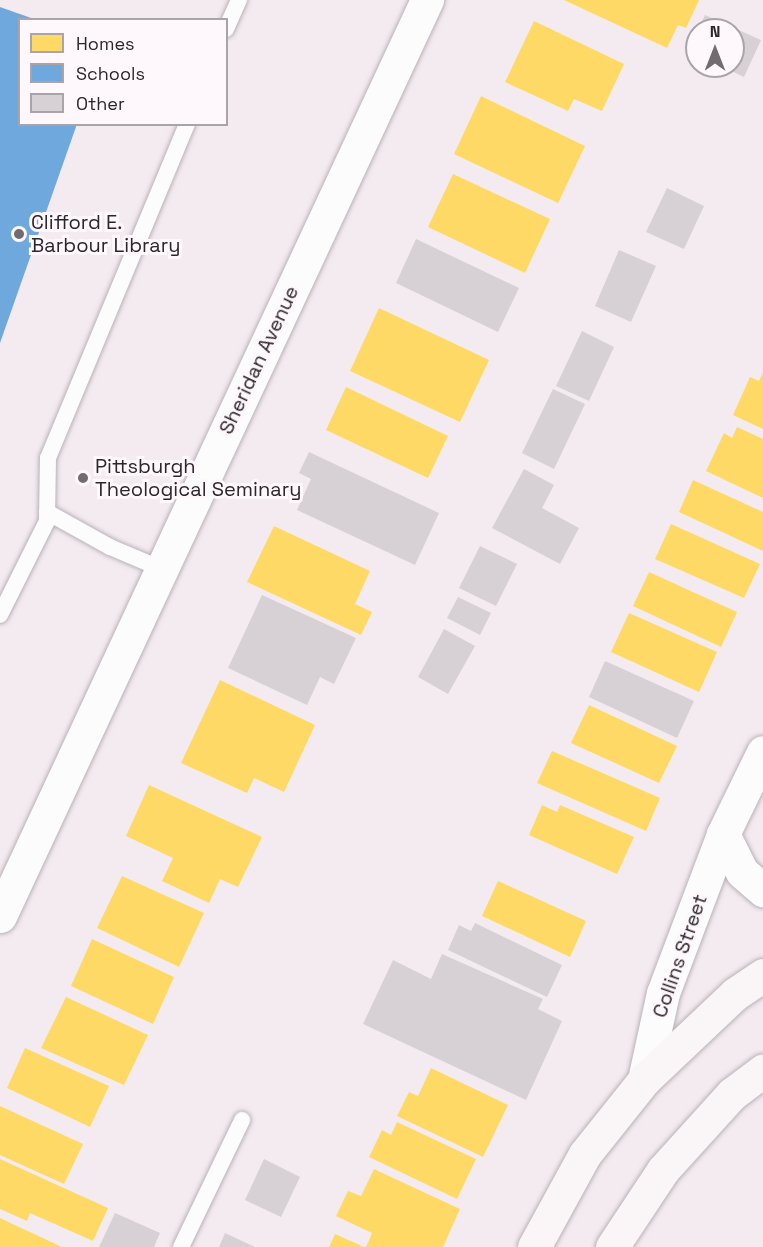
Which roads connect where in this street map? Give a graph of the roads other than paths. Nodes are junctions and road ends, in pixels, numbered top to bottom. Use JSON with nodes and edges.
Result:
{"nodes":[{"id":1,"x":238,"y":0,"type":"edge"},
{"id":2,"x":427,"y":0,"type":"edge"},
{"id":3,"x":228,"y":24,"type":"edge"},
{"id":4,"x":186,"y":126,"type":"edge"},
{"id":5,"x":47,"y":512,"type":"junction"},
{"id":6,"x":162,"y":568,"type":"junction"},
{"id":7,"x":0,"y":615,"type":"edge"},
{"id":8,"x":763,"y":752,"type":"edge"},
{"id":9,"x":723,"y":834,"type":"junction"},
{"id":10,"x":763,"y":890,"type":"edge"},
{"id":11,"x":0,"y":916,"type":"edge"},
{"id":12,"x":763,"y":975,"type":"edge"},
{"id":13,"x":763,"y":1071,"type":"edge"},
{"id":14,"x":645,"y":1080,"type":"junction"},
{"id":15,"x":242,"y":1120,"type":"dead end"},
{"id":16,"x":181,"y":1247,"type":"edge"},
{"id":17,"x":534,"y":1247,"type":"edge"},
{"id":18,"x":612,"y":1247,"type":"edge"}],
"edges":[{"from":1,"to":3,"type":"lane"},
{"from":2,"to":6,"type":"street","name":"Sheridan Avenue"},
{"from":4,"to":5,"type":"lane"},
{"from":5,"to":6,"type":"lane"},
{"from":5,"to":7,"type":"lane"},
{"from":6,"to":11,"type":"street","name":"Sheridan Avenue"},
{"from":8,"to":9,"type":"street","name":"Collins Street"},
{"from":9,"to":10,"type":"street"},
{"from":9,"to":14,"type":"street","name":"Collins Street"},
{"from":12,"to":14,"type":"main road"},
{"from":13,"to":18,"type":"main road"},
{"from":14,"to":17,"type":"main road"},
{"from":15,"to":16,"type":"lane"}]}
